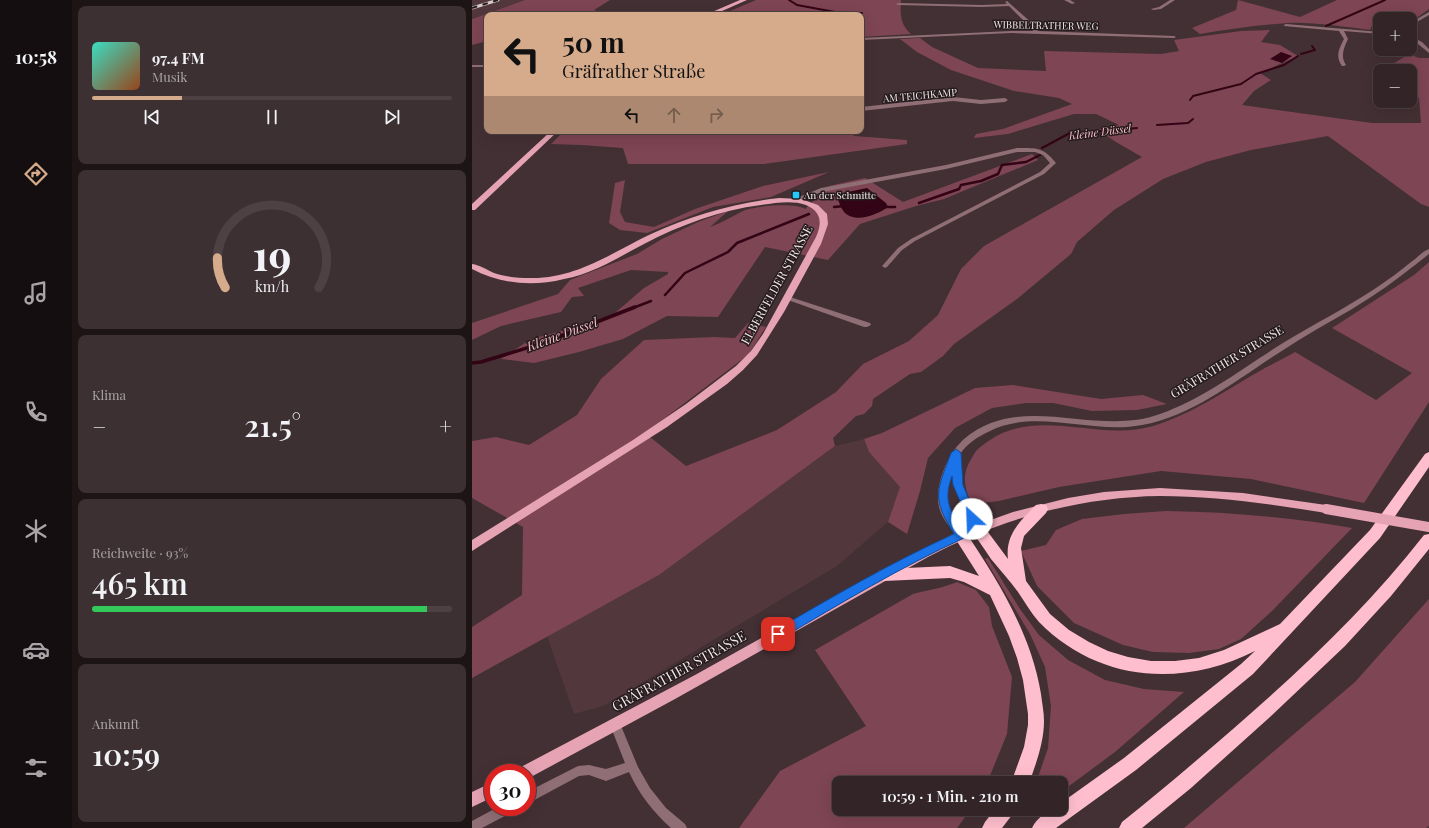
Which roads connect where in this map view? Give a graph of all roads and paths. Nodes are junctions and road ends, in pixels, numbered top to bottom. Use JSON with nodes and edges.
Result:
{"nodes":[{"id":1,"x":744,"y":0,"type":"edge"},
{"id":2,"x":1005,"y":0,"type":"edge"},
{"id":3,"x":1066,"y":0,"type":"edge"},
{"id":4,"x":1173,"y":0,"type":"edge"},
{"id":5,"x":922,"y":2,"type":"edge"},
{"id":6,"x":898,"y":4,"type":"dead end"},
{"id":7,"x":1073,"y":4,"type":"dead end"},
{"id":8,"x":1010,"y":5,"type":"junction"},
{"id":9,"x":1152,"y":9,"type":"dead end"},
{"id":10,"x":715,"y":12,"type":"edge"},
{"id":11,"x":1429,"y":13,"type":"edge"},
{"id":12,"x":1417,"y":21,"type":"edge"},
{"id":13,"x":1286,"y":25,"type":"dead end"},
{"id":14,"x":1340,"y":29,"type":"junction"},
{"id":15,"x":1036,"y":32,"type":"junction"},
{"id":16,"x":1373,"y":32,"type":"edge"},
{"id":17,"x":1174,"y":37,"type":"dead end"},
{"id":18,"x":864,"y":38,"type":"edge"},
{"id":19,"x":1417,"y":41,"type":"edge"},
{"id":20,"x":1429,"y":52,"type":"edge"},
{"id":21,"x":1344,"y":65,"type":"dead end"},
{"id":22,"x":472,"y":66,"type":"edge"},
{"id":23,"x":484,"y":66,"type":"edge"},
{"id":24,"x":1005,"y":100,"type":"dead end"},
{"id":25,"x":864,"y":109,"type":"edge"},
{"id":26,"x":551,"y":134,"type":"edge"},
{"id":27,"x":795,"y":200,"type":"junction"},
{"id":28,"x":472,"y":208,"type":"edge"},
{"id":29,"x":1429,"y":251,"type":"edge"},
{"id":30,"x":472,"y":266,"type":"edge"},
{"id":31,"x":885,"y":266,"type":"dead end"},
{"id":32,"x":786,"y":298,"type":"junction"},
{"id":33,"x":867,"y":325,"type":"dead end"},
{"id":34,"x":956,"y":453,"type":"junction"},
{"id":35,"x":1429,"y":457,"type":"edge"},
{"id":36,"x":1041,"y":509,"type":"junction"},
{"id":37,"x":1429,"y":527,"type":"edge"},
{"id":38,"x":977,"y":528,"type":"junction"},
{"id":39,"x":960,"y":535,"type":"junction"},
{"id":40,"x":1429,"y":539,"type":"edge"},
{"id":41,"x":472,"y":546,"type":"edge"},
{"id":42,"x":884,"y":575,"type":"junction"},
{"id":43,"x":1020,"y":584,"type":"junction"},
{"id":44,"x":994,"y":591,"type":"junction"},
{"id":45,"x":1288,"y":626,"type":"junction"},
{"id":46,"x":615,"y":725,"type":"junction"},
{"id":47,"x":631,"y":766,"type":"junction"},
{"id":48,"x":536,"y":767,"type":"edge"},
{"id":49,"x":1023,"y":776,"type":"edge"},
{"id":50,"x":536,"y":793,"type":"edge"},
{"id":51,"x":484,"y":794,"type":"edge"},
{"id":52,"x":472,"y":800,"type":"edge"},
{"id":53,"x":493,"y":816,"type":"edge"},
{"id":54,"x":1000,"y":816,"type":"edge"},
{"id":55,"x":472,"y":827,"type":"edge"},
{"id":56,"x":680,"y":828,"type":"edge"},
{"id":57,"x":991,"y":828,"type":"edge"},
{"id":58,"x":1041,"y":828,"type":"edge"},
{"id":59,"x":1128,"y":828,"type":"edge"}],
"edges":[{"from":1,"to":10,"type":"main road"},
{"from":2,"to":8,"type":"street"},
{"from":3,"to":7,"type":"street"},
{"from":4,"to":9,"type":"street"},
{"from":5,"to":6,"type":"street"},
{"from":5,"to":8,"type":"street"},
{"from":8,"to":15,"type":"street"},
{"from":11,"to":12,"type":"street"},
{"from":13,"to":14,"type":"street"},
{"from":14,"to":16,"type":"street"},
{"from":14,"to":21,"type":"street"},
{"from":15,"to":17,"type":"street","name":"WIBBELTRATHER WEG"},
{"from":15,"to":18,"type":"street","name":"WIBBELTRATHER WEG"},
{"from":19,"to":20,"type":"street"},
{"from":22,"to":23,"type":"street"},
{"from":24,"to":25,"type":"street","name":"AM TEICHKAMP"},
{"from":26,"to":28,"type":"main road"},
{"from":27,"to":30,"type":"main road","name":"ELBERFELDER STRASSE"},
{"from":27,"to":31,"type":"street"},
{"from":27,"to":32,"type":"main road","name":"ELBERFELDER STRASSE"},
{"from":29,"to":34,"type":"street","name":"GRÄFRATHER STRASSE"},
{"from":32,"to":33,"type":"street"},
{"from":32,"to":41,"type":"main road","name":"ELBERFELDER STRASSE"},
{"from":34,"to":38,"type":"street"},
{"from":34,"to":39,"type":"street","name":"GRÄFRATHER STRASSE"},
{"from":35,"to":45,"type":"highway"},
{"from":36,"to":37,"type":"main road","bridge":true},
{"from":36,"to":38,"type":"main road"},
{"from":36,"to":43,"type":"highway"},
{"from":38,"to":39,"type":"main road"},
{"from":38,"to":43,"type":"highway"},
{"from":39,"to":42,"type":"main road","name":"GRÄFRATHER STRASSE"},
{"from":39,"to":44,"type":"highway"},
{"from":40,"to":59,"type":"highway"},
{"from":42,"to":44,"type":"highway"},
{"from":42,"to":46,"type":"main road","name":"GRÄFRATHER STRASSE"},
{"from":43,"to":45,"type":"highway"},
{"from":44,"to":49,"type":"highway"},
{"from":45,"to":58,"type":"highway"},
{"from":46,"to":47,"type":"street"},
{"from":46,"to":48,"type":"main road","name":"GRÄFRATHER STRASSE"},
{"from":47,"to":50,"type":"street"},
{"from":47,"to":56,"type":"street"},
{"from":51,"to":52,"type":"main road"},
{"from":53,"to":55,"type":"street"},
{"from":54,"to":57,"type":"highway"}]}
